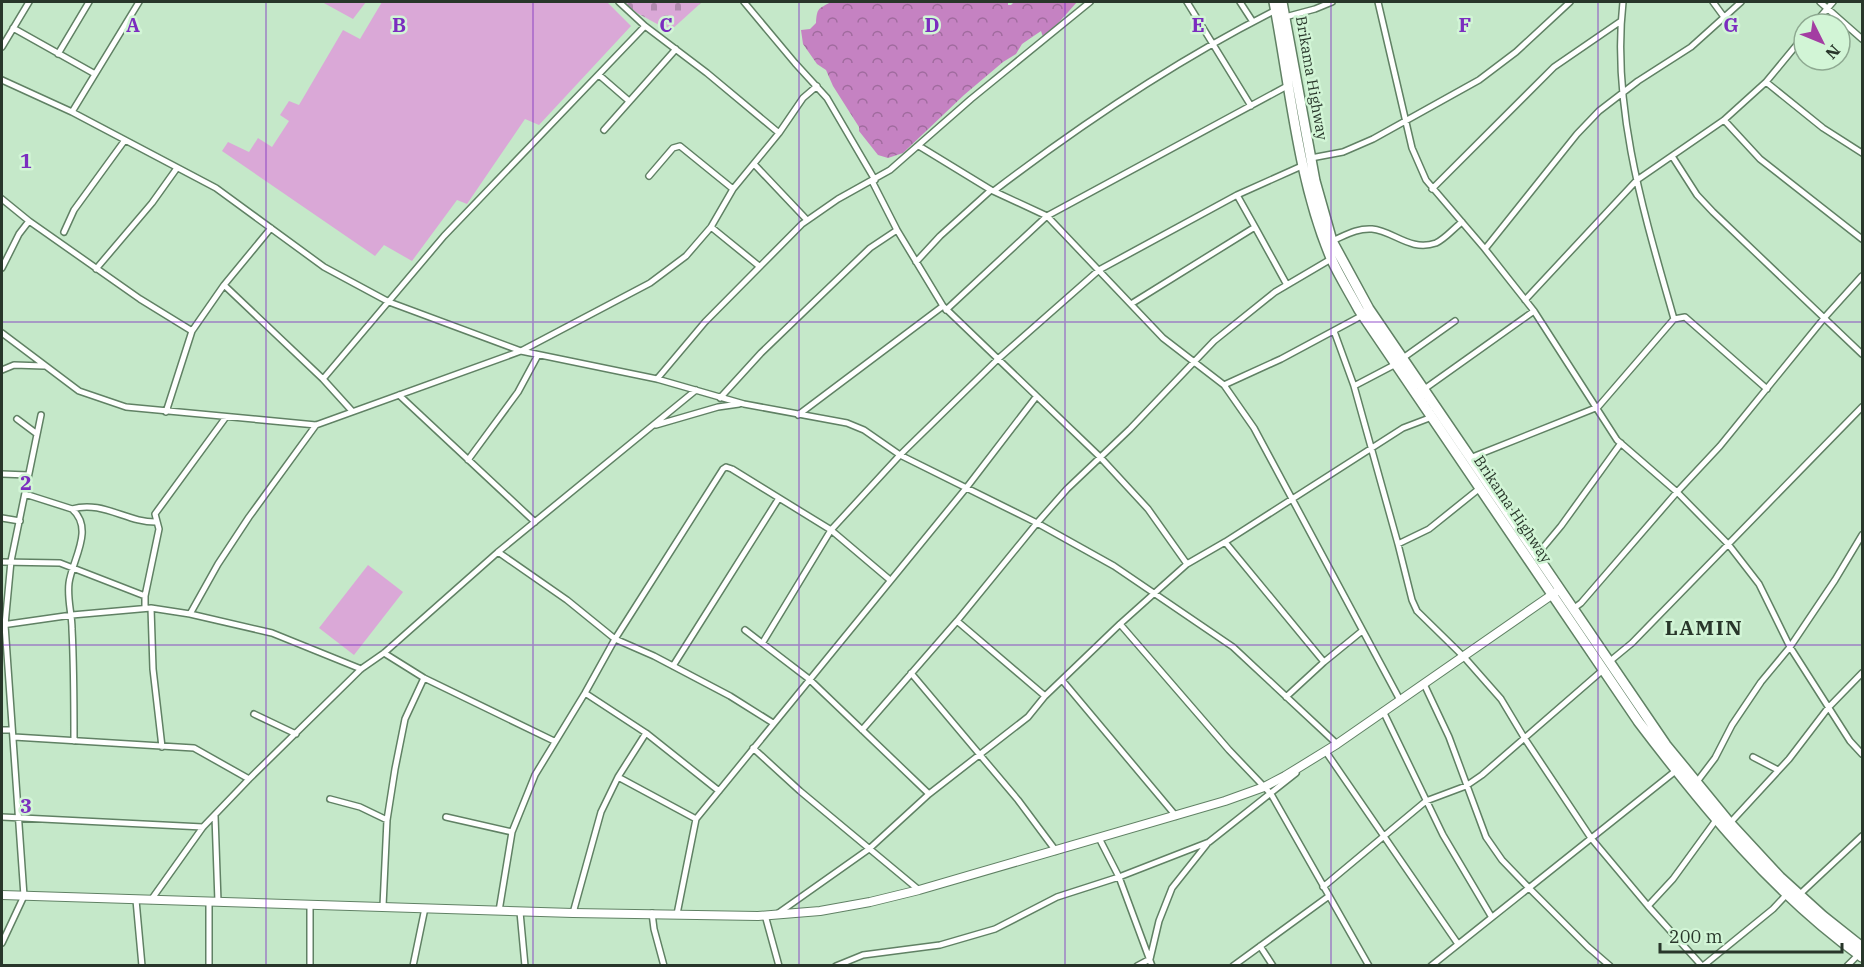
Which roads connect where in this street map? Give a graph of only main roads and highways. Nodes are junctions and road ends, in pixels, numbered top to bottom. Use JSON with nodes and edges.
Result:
{"nodes":[{"id":1,"x":1279,"y":5,"type":"edge"},
{"id":2,"x":1400,"y":361,"type":"junction"},
{"id":3,"x":1556,"y":592,"type":"junction"},
{"id":4,"x":1606,"y":666,"type":"junction"},
{"id":5,"x":1679,"y":768,"type":"junction"},
{"id":6,"x":1793,"y":893,"type":"junction"},
{"id":7,"x":2,"y":895,"type":"edge"},
{"id":8,"x":1861,"y":953,"type":"edge"}],
"edges":[{"from":1,"to":2,"type":"highway","name":"Brikama Highway"},
{"from":1,"to":2,"type":"highway","name":"Brikama Highway"},
{"from":2,"to":3,"type":"highway","name":"Brikama Highway"},
{"from":2,"to":3,"type":"highway","name":"Brikama Highway"},
{"from":3,"to":4,"type":"highway","name":"Brikama Highway"},
{"from":3,"to":4,"type":"highway","name":"Brikama Highway"},
{"from":3,"to":7,"type":"main road"},
{"from":4,"to":5,"type":"highway","name":"Brikama Highway"},
{"from":5,"to":6,"type":"highway","name":"Brikama Highway"},
{"from":5,"to":6,"type":"highway","name":"Brikama Highway"},
{"from":6,"to":8,"type":"highway","name":"Brikama Highway"}]}
